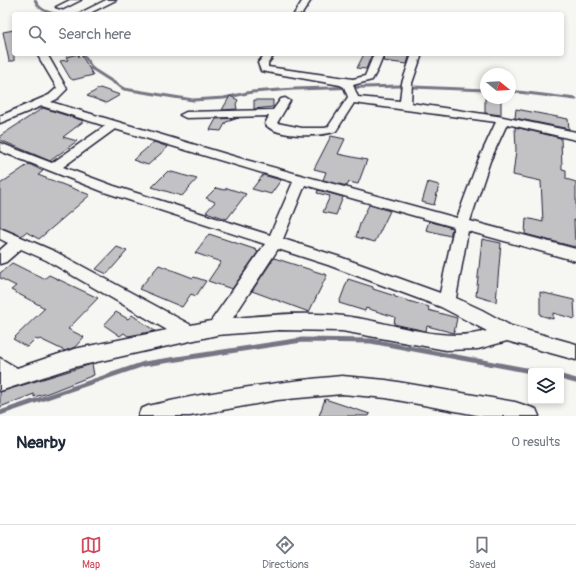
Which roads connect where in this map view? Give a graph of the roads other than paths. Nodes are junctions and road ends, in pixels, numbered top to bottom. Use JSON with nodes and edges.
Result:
{"nodes":[{"id":1,"x":77,"y":0,"type":"edge"},
{"id":2,"x":112,"y":0,"type":"edge"},
{"id":3,"x":307,"y":0,"type":"edge"},
{"id":4,"x":60,"y":8,"type":"dead end"},
{"id":5,"x":86,"y":12,"type":"edge"},
{"id":6,"x":299,"y":12,"type":"edge"},
{"id":7,"x":43,"y":56,"type":"edge"},
{"id":8,"x":268,"y":56,"type":"edge"},
{"id":9,"x":378,"y":56,"type":"edge"},
{"id":10,"x":416,"y":56,"type":"edge"},
{"id":11,"x":349,"y":90,"type":"junction"},
{"id":12,"x":286,"y":101,"type":"dead end"},
{"id":13,"x":42,"y":102,"type":"junction"},
{"id":14,"x":405,"y":105,"type":"junction"},
{"id":15,"x":276,"y":113,"type":"junction"},
{"id":16,"x":186,"y":115,"type":"dead end"},
{"id":17,"x":0,"y":120,"type":"edge"},
{"id":18,"x":503,"y":120,"type":"junction"},
{"id":19,"x":113,"y":125,"type":"junction"},
{"id":20,"x":576,"y":136,"type":"edge"},
{"id":21,"x":0,"y":146,"type":"edge"},
{"id":22,"x":53,"y":168,"type":"junction"},
{"id":23,"x":300,"y":179,"type":"junction"},
{"id":24,"x":462,"y":224,"type":"junction"},
{"id":25,"x":0,"y":233,"type":"edge"},
{"id":26,"x":20,"y":242,"type":"junction"},
{"id":27,"x":274,"y":243,"type":"junction"},
{"id":28,"x":576,"y":255,"type":"edge"},
{"id":29,"x":0,"y":258,"type":"edge"},
{"id":30,"x":447,"y":302,"type":"junction"},
{"id":31,"x":217,"y":327,"type":"junction"},
{"id":32,"x":189,"y":333,"type":"junction"},
{"id":33,"x":507,"y":333,"type":"junction"},
{"id":34,"x":576,"y":352,"type":"edge"},
{"id":35,"x":5,"y":376,"type":"edge"},
{"id":36,"x":148,"y":416,"type":"edge"},
{"id":37,"x":529,"y":416,"type":"edge"}],
"edges":[{"from":1,"to":4,"type":"street"},
{"from":2,"to":5,"type":"street"},
{"from":3,"to":6,"type":"street"},
{"from":7,"to":13,"type":"street"},
{"from":8,"to":11,"type":"street"},
{"from":9,"to":11,"type":"street"},
{"from":10,"to":14,"type":"street"},
{"from":11,"to":14,"type":"street"},
{"from":11,"to":15,"type":"street"},
{"from":12,"to":15,"type":"street"},
{"from":13,"to":17,"type":"street"},
{"from":13,"to":19,"type":"street"},
{"from":14,"to":18,"type":"street"},
{"from":15,"to":16,"type":"street"},
{"from":18,"to":20,"type":"street"},
{"from":18,"to":24,"type":"street"},
{"from":19,"to":22,"type":"street"},
{"from":19,"to":23,"type":"street"},
{"from":21,"to":22,"type":"street"},
{"from":22,"to":27,"type":"street"},
{"from":23,"to":24,"type":"street"},
{"from":23,"to":27,"type":"street"},
{"from":24,"to":28,"type":"street"},
{"from":24,"to":30,"type":"street"},
{"from":25,"to":26,"type":"street"},
{"from":26,"to":29,"type":"street"},
{"from":26,"to":32,"type":"street"},
{"from":27,"to":30,"type":"street"},
{"from":27,"to":31,"type":"street"},
{"from":30,"to":33,"type":"street"},
{"from":31,"to":32,"type":"street"},
{"from":31,"to":33,"type":"street"},
{"from":32,"to":35,"type":"street"},
{"from":33,"to":34,"type":"street"},
{"from":36,"to":37,"type":"street"}]}
